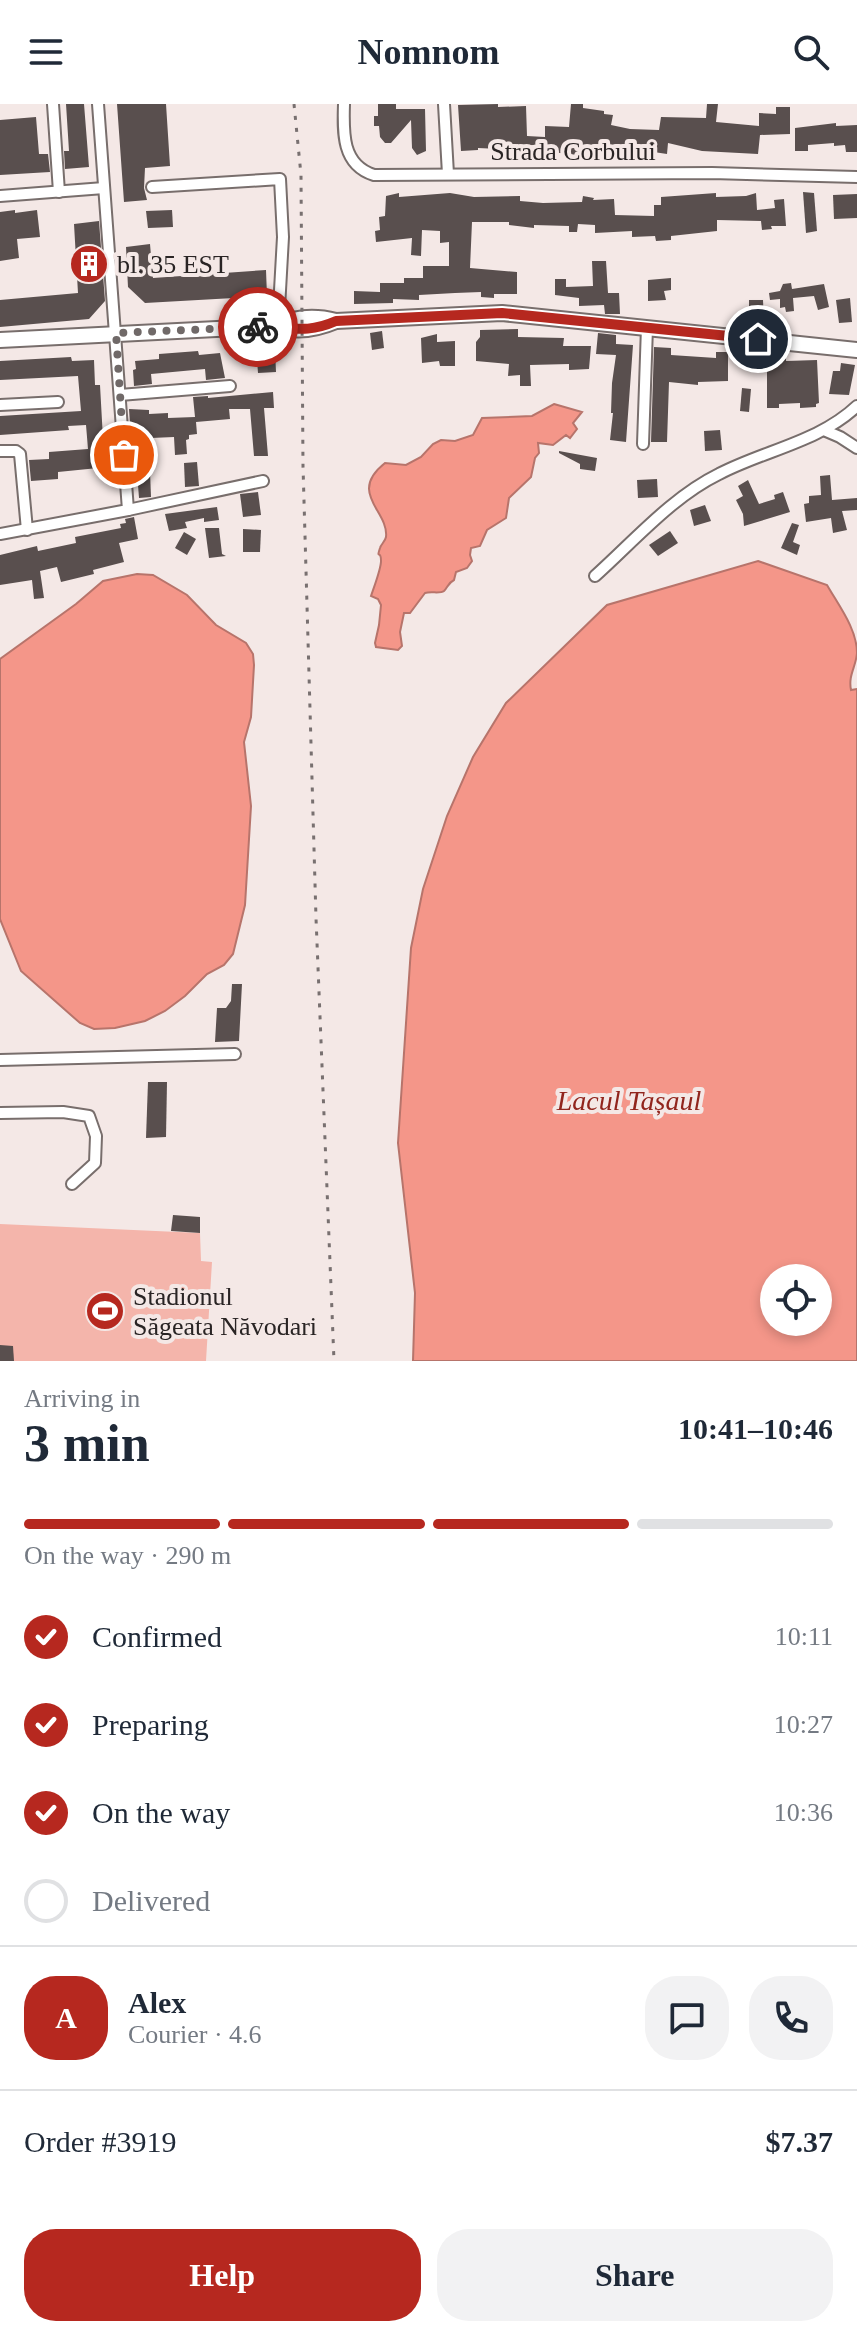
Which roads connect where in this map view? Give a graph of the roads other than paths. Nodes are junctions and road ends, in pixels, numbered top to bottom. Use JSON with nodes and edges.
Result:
{"nodes":[{"id":1,"x":53,"y":104,"type":"edge"},
{"id":2,"x":98,"y":104,"type":"edge"},
{"id":3,"x":344,"y":104,"type":"edge"},
{"id":4,"x":444,"y":104,"type":"edge"},
{"id":5,"x":448,"y":174,"type":"junction"},
{"id":6,"x":857,"y":177,"type":"edge"},
{"id":7,"x":152,"y":187,"type":"dead end"},
{"id":8,"x":104,"y":188,"type":"junction"},
{"id":9,"x":59,"y":192,"type":"junction"},
{"id":10,"x":0,"y":196,"type":"edge"},
{"id":11,"x":278,"y":326,"type":"junction"},
{"id":12,"x":647,"y":327,"type":"junction"},
{"id":13,"x":116,"y":333,"type":"junction"},
{"id":14,"x":0,"y":340,"type":"edge"},
{"id":15,"x":857,"y":350,"type":"edge"},
{"id":16,"x":230,"y":386,"type":"dead end"},
{"id":17,"x":120,"y":395,"type":"junction"},
{"id":18,"x":58,"y":402,"type":"dead end"},
{"id":19,"x":0,"y":405,"type":"edge"},
{"id":20,"x":857,"y":406,"type":"edge"},
{"id":21,"x":826,"y":431,"type":"junction"},
{"id":22,"x":643,"y":444,"type":"dead end"},
{"id":23,"x":857,"y":448,"type":"edge"},
{"id":24,"x":0,"y":451,"type":"edge"},
{"id":25,"x":263,"y":481,"type":"dead end"},
{"id":26,"x":128,"y":510,"type":"junction"},
{"id":27,"x":27,"y":530,"type":"junction"},
{"id":28,"x":0,"y":534,"type":"edge"},
{"id":29,"x":595,"y":576,"type":"dead end"},
{"id":30,"x":235,"y":1054,"type":"dead end"},
{"id":31,"x":0,"y":1060,"type":"edge"},
{"id":32,"x":0,"y":1113,"type":"edge"},
{"id":33,"x":72,"y":1184,"type":"dead end"}],
"edges":[{"from":1,"to":9,"type":"street"},
{"from":2,"to":8,"type":"street"},
{"from":3,"to":5,"type":"street","name":"Strada Corbului"},
{"from":4,"to":5,"type":"street"},
{"from":5,"to":6,"type":"street","name":"Strada Corbului"},
{"from":7,"to":11,"type":"street"},
{"from":8,"to":9,"type":"street"},
{"from":8,"to":13,"type":"street"},
{"from":9,"to":10,"type":"street"},
{"from":11,"to":12,"type":"street"},
{"from":11,"to":13,"type":"street"},
{"from":12,"to":15,"type":"street"},
{"from":12,"to":22,"type":"street"},
{"from":13,"to":14,"type":"street"},
{"from":13,"to":17,"type":"street"},
{"from":16,"to":17,"type":"street"},
{"from":17,"to":26,"type":"street"},
{"from":18,"to":19,"type":"street"},
{"from":20,"to":21,"type":"street"},
{"from":21,"to":23,"type":"street"},
{"from":21,"to":29,"type":"street"},
{"from":24,"to":27,"type":"street"},
{"from":25,"to":26,"type":"street"},
{"from":26,"to":27,"type":"street"},
{"from":27,"to":28,"type":"street"},
{"from":30,"to":31,"type":"street"},
{"from":32,"to":33,"type":"street"}]}
